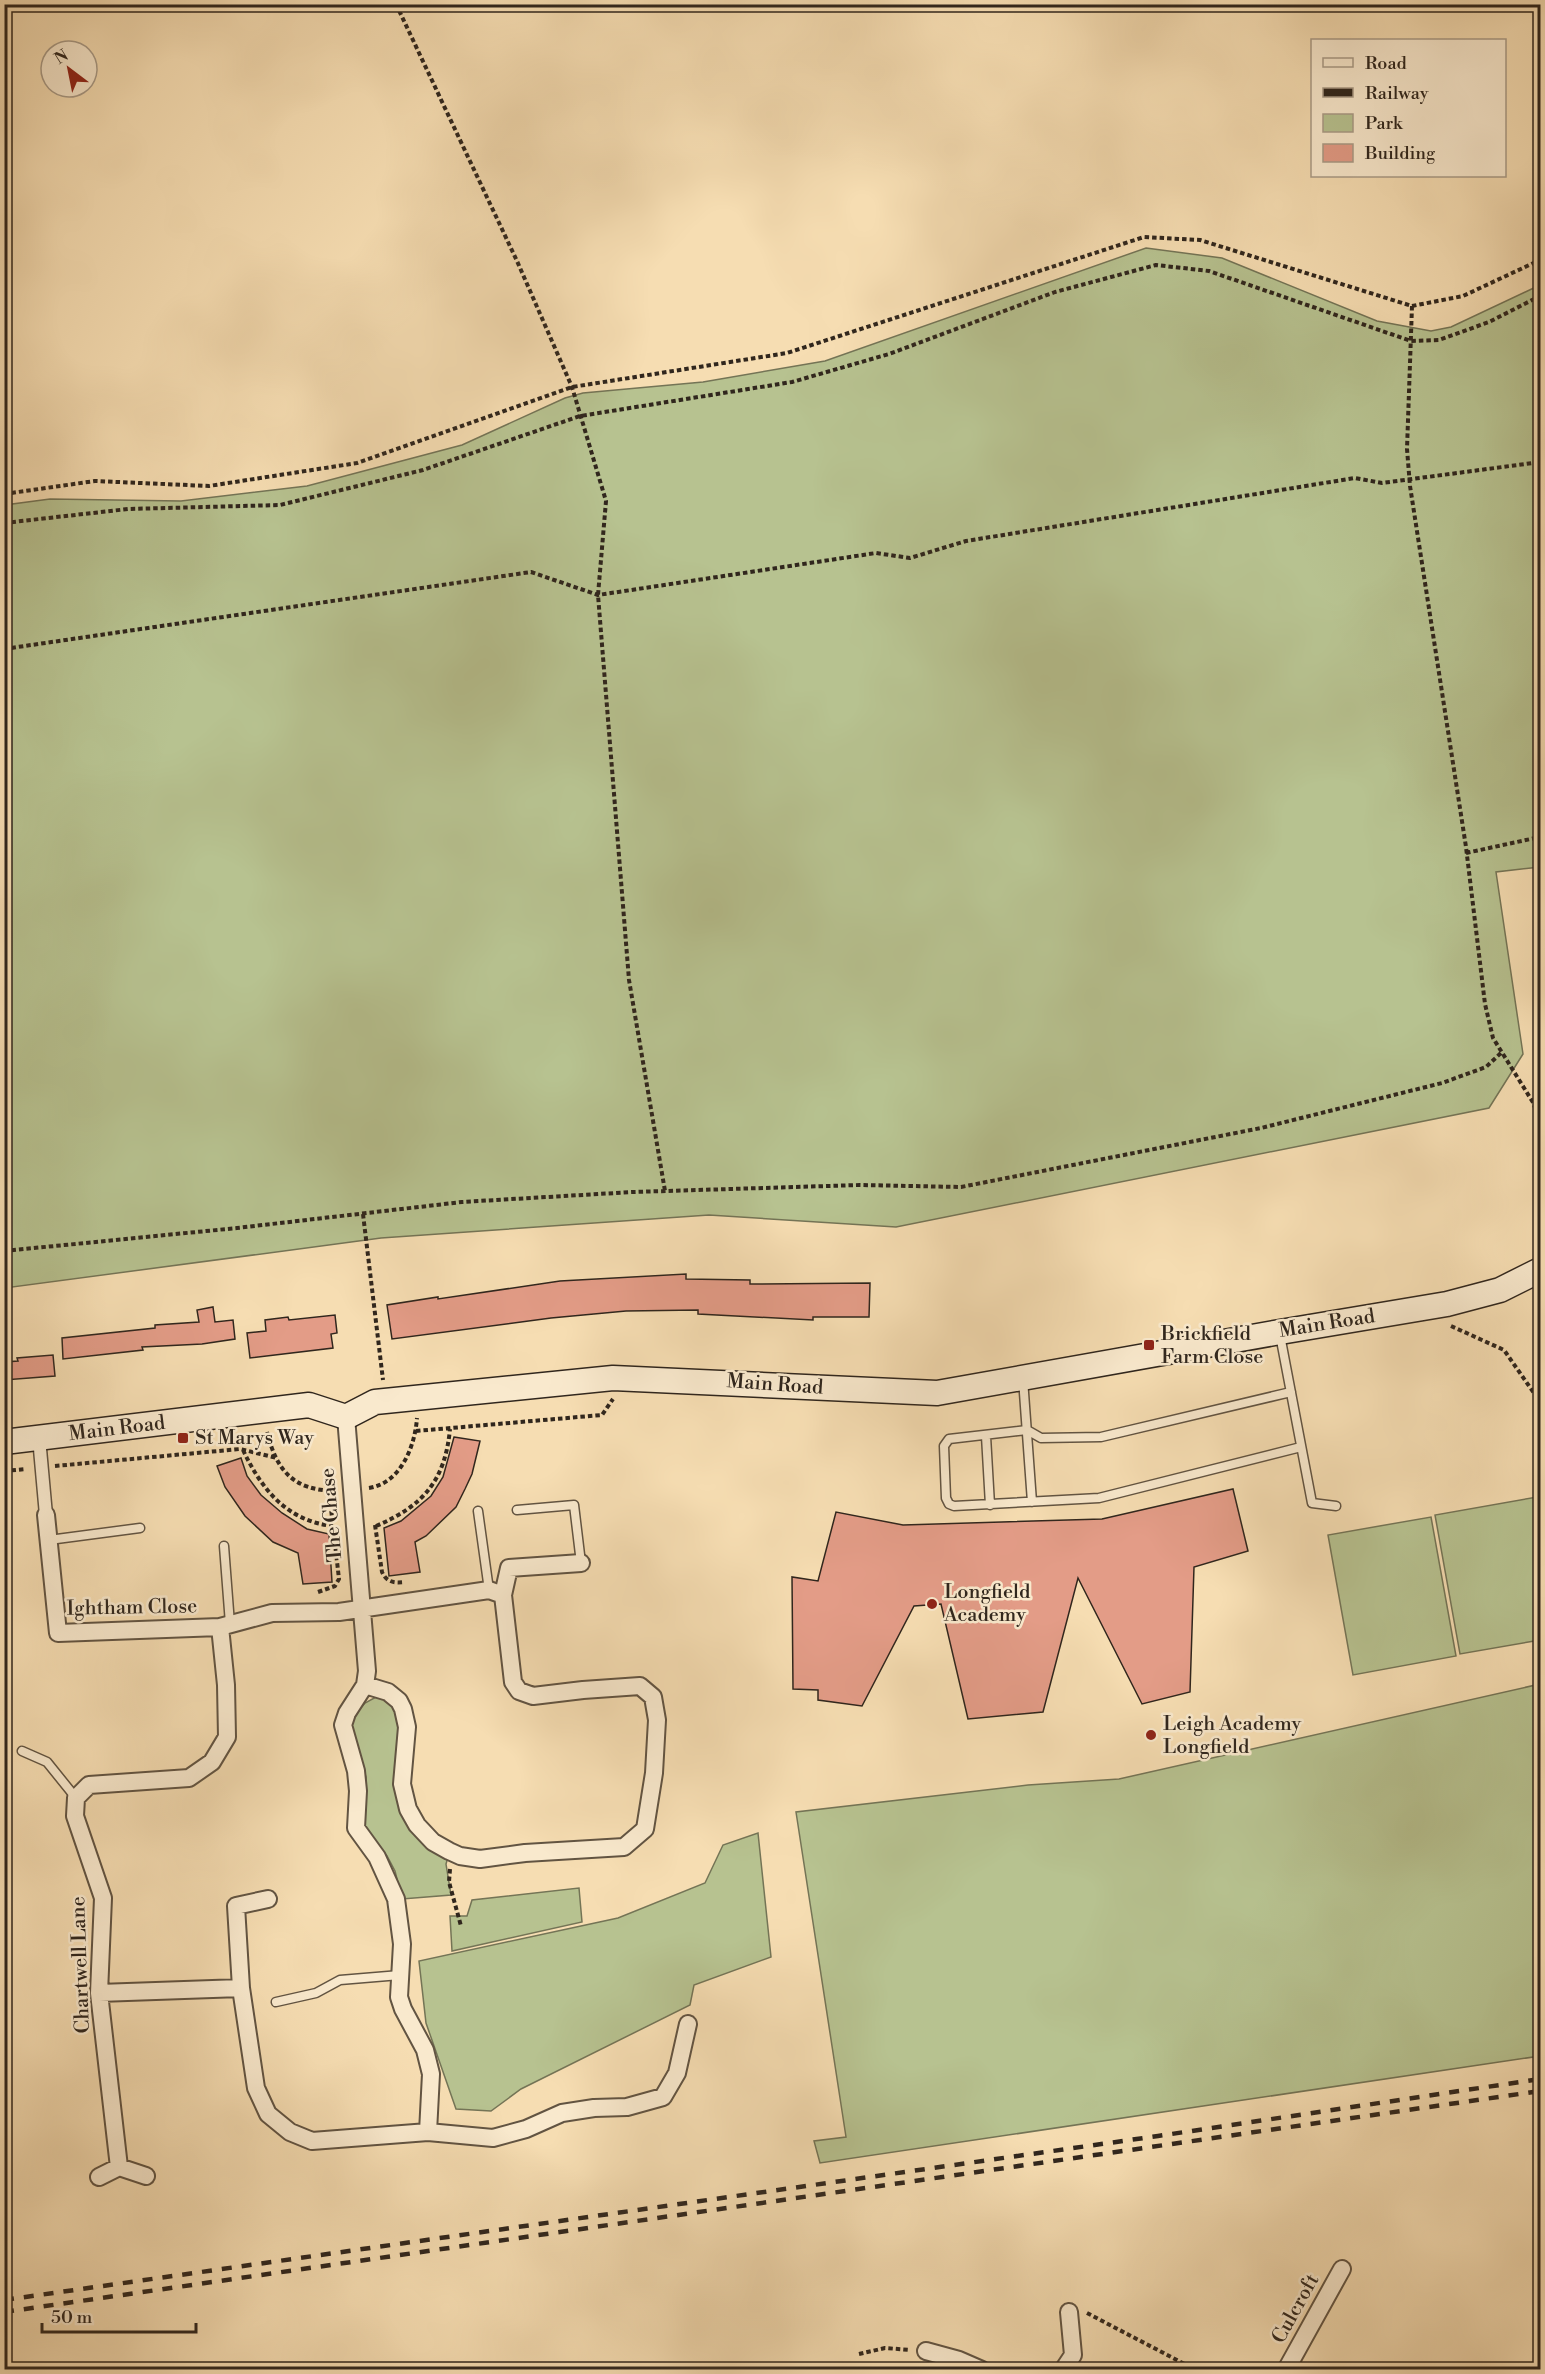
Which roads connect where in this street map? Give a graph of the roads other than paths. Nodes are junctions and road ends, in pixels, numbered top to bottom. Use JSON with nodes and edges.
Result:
{"nodes":[{"id":1,"x":1540,"y":1270,"type":"edge"},
{"id":2,"x":1280,"y":1332,"type":"junction"},
{"id":3,"x":1023,"y":1379,"type":"junction"},
{"id":4,"x":1291,"y":1392,"type":"junction"},
{"id":5,"x":346,"y":1417,"type":"junction"},
{"id":6,"x":1028,"y":1430,"type":"junction"},
{"id":7,"x":986,"y":1436,"type":"junction"},
{"id":8,"x":39,"y":1438,"type":"junction"},
{"id":9,"x":4,"y":1442,"type":"edge"},
{"id":10,"x":1300,"y":1447,"type":"junction"},
{"id":11,"x":1032,"y":1502,"type":"junction"},
{"id":12,"x":990,"y":1505,"type":"junction"},
{"id":13,"x":1336,"y":1506,"type":"dead end"},
{"id":14,"x":517,"y":1510,"type":"dead end"},
{"id":15,"x":478,"y":1511,"type":"dead end"},
{"id":16,"x":46,"y":1515,"type":"joint"},
{"id":17,"x":140,"y":1528,"type":"dead end"},
{"id":18,"x":49,"y":1540,"type":"junction"},
{"id":19,"x":224,"y":1546,"type":"dead end"},
{"id":20,"x":581,"y":1563,"type":"joint"},
{"id":21,"x":496,"y":1592,"type":"junction"},
{"id":22,"x":362,"y":1609,"type":"junction"},
{"id":23,"x":225,"y":1626,"type":"junction"},
{"id":24,"x":365,"y":1685,"type":"junction"},
{"id":25,"x":22,"y":1751,"type":"dead end"},
{"id":26,"x":76,"y":1798,"type":"junction"},
{"id":27,"x":268,"y":1899,"type":"dead end"},
{"id":28,"x":400,"y":1975,"type":"junction"},
{"id":29,"x":241,"y":1988,"type":"junction"},
{"id":30,"x":99,"y":1993,"type":"junction"},
{"id":31,"x":276,"y":2002,"type":"dead end"},
{"id":32,"x":688,"y":2024,"type":"dead end"},
{"id":33,"x":429,"y":2132,"type":"junction"},
{"id":34,"x":118,"y":2167,"type":"junction"},
{"id":35,"x":146,"y":2176,"type":"dead end"},
{"id":36,"x":99,"y":2177,"type":"dead end"},
{"id":37,"x":1342,"y":2270,"type":"dead end"},
{"id":38,"x":1069,"y":2312,"type":"road end"},
{"id":39,"x":926,"y":2351,"type":"road end"},
{"id":40,"x":982,"y":2370,"type":"edge"},
{"id":41,"x":1063,"y":2370,"type":"edge"},
{"id":42,"x":1286,"y":2370,"type":"edge"}],
"edges":[{"from":1,"to":2,"type":"main road","name":"Main Road"},
{"from":2,"to":3,"type":"main road","name":"Main Road"},
{"from":2,"to":4,"type":"lane"},
{"from":3,"to":5,"type":"main road","name":"Main Road"},
{"from":3,"to":6,"type":"lane"},
{"from":4,"to":6,"type":"lane"},
{"from":4,"to":10,"type":"lane"},
{"from":5,"to":8,"type":"main road","name":"Main Road"},
{"from":5,"to":22,"type":"street","name":"The Chase"},
{"from":6,"to":7,"type":"lane"},
{"from":6,"to":11,"type":"lane"},
{"from":7,"to":12,"type":"lane"},
{"from":7,"to":12,"type":"lane"},
{"from":8,"to":9,"type":"main road","name":"Main Road"},
{"from":8,"to":16,"type":"street","name":"Ightham Close"},
{"from":10,"to":11,"type":"lane"},
{"from":10,"to":13,"type":"lane"},
{"from":11,"to":12,"type":"lane"},
{"from":14,"to":20,"type":"lane"},
{"from":15,"to":21,"type":"lane"},
{"from":16,"to":18,"type":"street","name":"Ightham Close"},
{"from":17,"to":18,"type":"lane"},
{"from":18,"to":23,"type":"street","name":"Ightham Close"},
{"from":19,"to":23,"type":"lane"},
{"from":20,"to":21,"type":"street"},
{"from":21,"to":22,"type":"street"},
{"from":21,"to":24,"type":"street"},
{"from":22,"to":23,"type":"street"},
{"from":22,"to":24,"type":"street","name":"The Chase"},
{"from":23,"to":26,"type":"street"},
{"from":24,"to":28,"type":"street"},
{"from":25,"to":26,"type":"lane"},
{"from":26,"to":30,"type":"street","name":"Chartwell Lane"},
{"from":27,"to":29,"type":"street"},
{"from":28,"to":31,"type":"lane"},
{"from":28,"to":33,"type":"street"},
{"from":29,"to":30,"type":"street"},
{"from":29,"to":33,"type":"street"},
{"from":30,"to":34,"type":"street","name":"Chartwell Lane"},
{"from":32,"to":33,"type":"street"},
{"from":34,"to":35,"type":"street"},
{"from":34,"to":36,"type":"street"},
{"from":37,"to":42,"type":"street","name":"Culcroft"},
{"from":38,"to":41,"type":"street"},
{"from":39,"to":40,"type":"street"}]}
